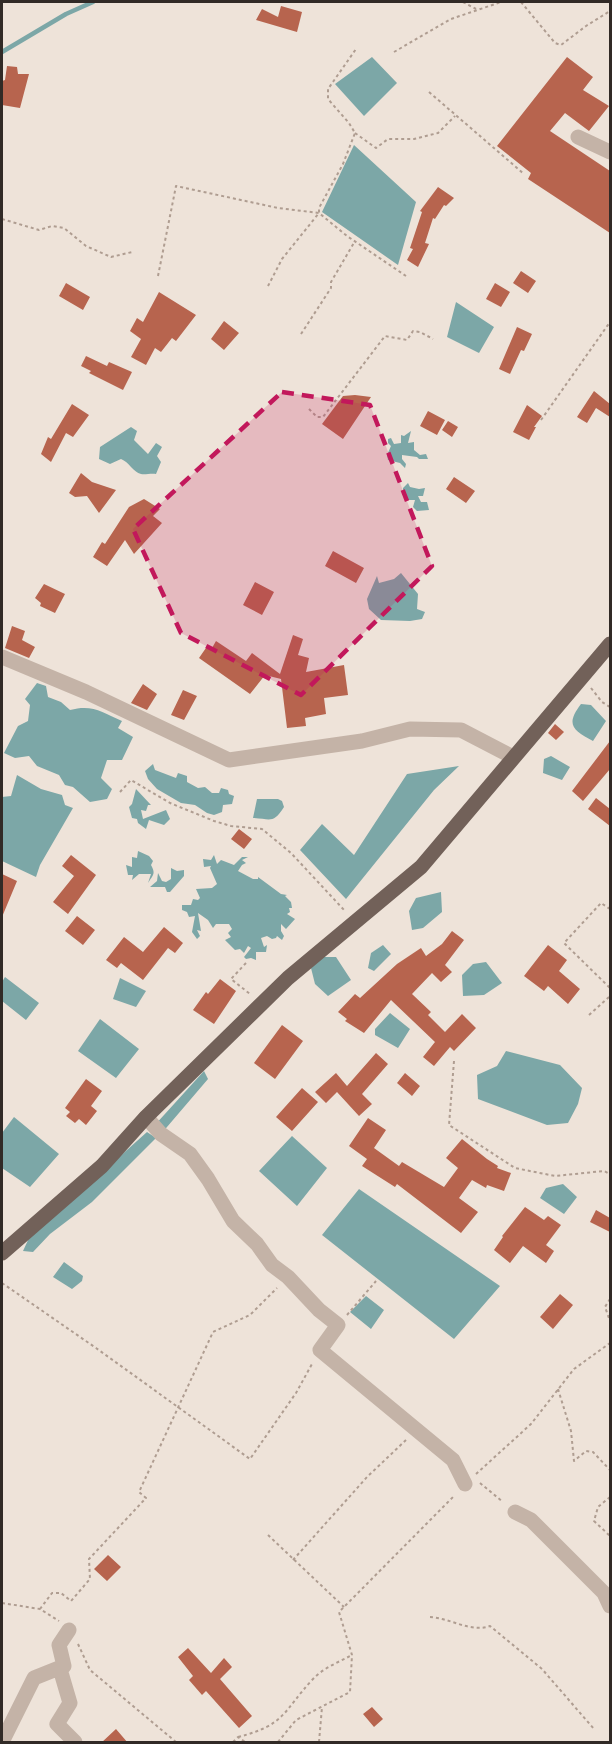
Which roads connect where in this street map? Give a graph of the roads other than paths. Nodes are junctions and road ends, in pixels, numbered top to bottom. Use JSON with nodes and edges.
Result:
{"nodes":[{"id":1,"x":578,"y":137,"type":"dead end"},
{"id":2,"x":610,"y":152,"type":"edge"},
{"id":3,"x":610,"y":644,"type":"edge"},
{"id":4,"x":2,"y":657,"type":"edge"},
{"id":5,"x":513,"y":757,"type":"junction"},
{"id":6,"x":146,"y":1118,"type":"junction"},
{"id":7,"x":2,"y":1252,"type":"edge"},
{"id":8,"x":465,"y":1484,"type":"road end"},
{"id":9,"x":515,"y":1512,"type":"road end"},
{"id":10,"x":610,"y":1606,"type":"edge"},
{"id":11,"x":69,"y":1630,"type":"road end"},
{"id":12,"x":60,"y":1669,"type":"junction"},
{"id":13,"x":2,"y":1743,"type":"edge"},
{"id":14,"x":75,"y":1743,"type":"edge"}],
"edges":[{"from":1,"to":2,"type":"street"},
{"from":3,"to":5,"type":"main road"},
{"from":4,"to":5,"type":"street"},
{"from":5,"to":6,"type":"main road"},
{"from":6,"to":7,"type":"main road"},
{"from":6,"to":8,"type":"street"},
{"from":9,"to":10,"type":"street"},
{"from":11,"to":12,"type":"street"},
{"from":12,"to":13,"type":"street"},
{"from":12,"to":14,"type":"street"}]}
